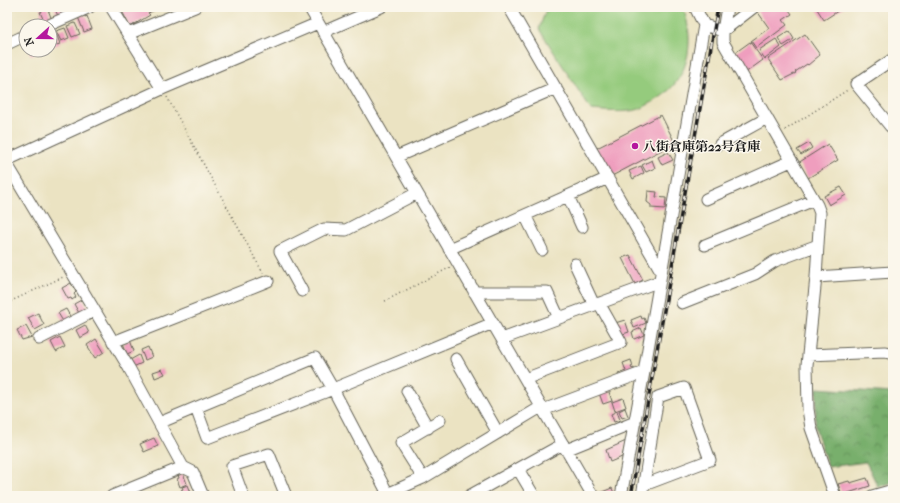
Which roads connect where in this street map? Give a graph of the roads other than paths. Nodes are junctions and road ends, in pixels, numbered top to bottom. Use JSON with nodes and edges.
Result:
{"nodes":[{"id":1,"x":90,"y":7,"type":"edge"},
{"id":2,"x":111,"y":7,"type":"edge"},
{"id":3,"x":195,"y":7,"type":"edge"},
{"id":4,"x":309,"y":7,"type":"edge"},
{"id":5,"x":695,"y":7,"type":"edge"},
{"id":6,"x":727,"y":7,"type":"edge"},
{"id":7,"x":754,"y":7,"type":"edge"},
{"id":8,"x":379,"y":8,"type":"edge"},
{"id":9,"x":514,"y":9,"type":"edge"},
{"id":10,"x":58,"y":21,"type":"edge"},
{"id":11,"x":704,"y":25,"type":"junction"},
{"id":12,"x":321,"y":28,"type":"junction"},
{"id":13,"x":723,"y":31,"type":"junction"},
{"id":14,"x":128,"y":34,"type":"junction"},
{"id":15,"x":18,"y":39,"type":"edge"},
{"id":16,"x":7,"y":44,"type":"edge"},
{"id":17,"x":893,"y":59,"type":"edge"},
{"id":18,"x":556,"y":88,"type":"junction"},
{"id":19,"x":162,"y":89,"type":"junction"},
{"id":20,"x":767,"y":118,"type":"junction"},
{"id":21,"x":893,"y":128,"type":"edge"},
{"id":22,"x":720,"y":144,"type":"dead end"},
{"id":23,"x":396,"y":157,"type":"junction"},
{"id":24,"x":7,"y":160,"type":"edge"},
{"id":25,"x":791,"y":161,"type":"junction"},
{"id":26,"x":7,"y":164,"type":"edge"},
{"id":27,"x":608,"y":178,"type":"junction"},
{"id":28,"x":417,"y":193,"type":"junction"},
{"id":29,"x":568,"y":196,"type":"junction"},
{"id":30,"x":706,"y":199,"type":"dead end"},
{"id":31,"x":814,"y":200,"type":"junction"},
{"id":32,"x":525,"y":215,"type":"junction"},
{"id":33,"x":582,"y":227,"type":"dead end"},
{"id":34,"x":705,"y":245,"type":"dead end"},
{"id":35,"x":818,"y":245,"type":"junction"},
{"id":36,"x":450,"y":249,"type":"junction"},
{"id":37,"x":542,"y":250,"type":"dead end"},
{"id":38,"x":575,"y":264,"type":"dead end"},
{"id":39,"x":893,"y":272,"type":"edge"},
{"id":40,"x":661,"y":276,"type":"junction"},
{"id":41,"x":816,"y":277,"type":"junction"},
{"id":42,"x":268,"y":281,"type":"road end"},
{"id":43,"x":302,"y":292,"type":"dead end"},
{"id":44,"x":474,"y":292,"type":"junction"},
{"id":45,"x":682,"y":303,"type":"dead end"},
{"id":46,"x":596,"y":304,"type":"junction"},
{"id":47,"x":94,"y":311,"type":"junction"},
{"id":48,"x":559,"y":318,"type":"junction"},
{"id":49,"x":493,"y":324,"type":"junction"},
{"id":50,"x":39,"y":339,"type":"dead end"},
{"id":51,"x":502,"y":339,"type":"junction"},
{"id":52,"x":113,"y":342,"type":"junction"},
{"id":53,"x":893,"y":354,"type":"edge"},
{"id":54,"x":808,"y":356,"type":"junction"},
{"id":55,"x":456,"y":359,"type":"dead end"},
{"id":56,"x":644,"y":372,"type":"junction"},
{"id":57,"x":525,"y":379,"type":"junction"},
{"id":58,"x":334,"y":389,"type":"junction"},
{"id":59,"x":407,"y":391,"type":"dead end"},
{"id":60,"x":196,"y":408,"type":"junction"},
{"id":61,"x":542,"y":408,"type":"junction"},
{"id":62,"x":440,"y":420,"type":"dead end"},
{"id":63,"x":635,"y":422,"type":"junction"},
{"id":64,"x":159,"y":423,"type":"junction"},
{"id":65,"x":428,"y":428,"type":"junction"},
{"id":66,"x":498,"y":433,"type":"junction"},
{"id":67,"x":564,"y":447,"type":"junction"},
{"id":68,"x":183,"y":467,"type":"junction"},
{"id":69,"x":518,"y":469,"type":"junction"},
{"id":70,"x":423,"y":478,"type":"junction"},
{"id":71,"x":643,"y":490,"type":"edge"},
{"id":72,"x":893,"y":490,"type":"edge"},
{"id":73,"x":488,"y":491,"type":"edge"},
{"id":74,"x":587,"y":494,"type":"edge"},
{"id":75,"x":385,"y":495,"type":"edge"},
{"id":76,"x":114,"y":496,"type":"edge"},
{"id":77,"x":203,"y":496,"type":"edge"},
{"id":78,"x":243,"y":496,"type":"edge"},
{"id":79,"x":286,"y":496,"type":"edge"},
{"id":80,"x":470,"y":496,"type":"edge"},
{"id":81,"x":534,"y":496,"type":"edge"},
{"id":82,"x":621,"y":496,"type":"edge"},
{"id":83,"x":835,"y":496,"type":"edge"},
{"id":84,"x":872,"y":496,"type":"edge"}],
"edges":[{"from":1,"to":10,"type":"street"},
{"from":2,"to":14,"type":"street"},
{"from":3,"to":14,"type":"street"},
{"from":4,"to":12,"type":"street"},
{"from":5,"to":11,"type":"street"},
{"from":6,"to":13,"type":"street"},
{"from":7,"to":13,"type":"street"},
{"from":8,"to":12,"type":"street"},
{"from":9,"to":18,"type":"street"},
{"from":11,"to":13,"type":"street"},
{"from":11,"to":40,"type":"street"},
{"from":12,"to":19,"type":"street"},
{"from":12,"to":23,"type":"street"},
{"from":13,"to":20,"type":"street"},
{"from":14,"to":19,"type":"street"},
{"from":15,"to":16,"type":"street"},
{"from":17,"to":21,"type":"street"},
{"from":18,"to":23,"type":"street"},
{"from":18,"to":27,"type":"street"},
{"from":19,"to":24,"type":"street"},
{"from":20,"to":22,"type":"street"},
{"from":20,"to":25,"type":"street"},
{"from":23,"to":28,"type":"street"},
{"from":25,"to":30,"type":"street"},
{"from":25,"to":31,"type":"street"},
{"from":26,"to":47,"type":"street"},
{"from":27,"to":29,"type":"street"},
{"from":27,"to":40,"type":"street"},
{"from":28,"to":36,"type":"street"},
{"from":28,"to":43,"type":"street"},
{"from":29,"to":32,"type":"street"},
{"from":29,"to":33,"type":"street"},
{"from":31,"to":34,"type":"street"},
{"from":31,"to":35,"type":"street"},
{"from":32,"to":36,"type":"street"},
{"from":32,"to":37,"type":"street"},
{"from":35,"to":41,"type":"street"},
{"from":35,"to":45,"type":"street"},
{"from":36,"to":44,"type":"street"},
{"from":38,"to":46,"type":"street"},
{"from":39,"to":41,"type":"street"},
{"from":40,"to":46,"type":"street"},
{"from":40,"to":56,"type":"street"},
{"from":41,"to":54,"type":"street"},
{"from":42,"to":52,"type":"street"},
{"from":44,"to":48,"type":"street"},
{"from":44,"to":49,"type":"street"},
{"from":46,"to":48,"type":"street"},
{"from":46,"to":57,"type":"street"},
{"from":47,"to":50,"type":"street"},
{"from":47,"to":52,"type":"street"},
{"from":48,"to":51,"type":"street"},
{"from":49,"to":51,"type":"street"},
{"from":49,"to":58,"type":"street"},
{"from":51,"to":57,"type":"street"},
{"from":52,"to":64,"type":"street"},
{"from":53,"to":54,"type":"street"},
{"from":54,"to":83,"type":"street"},
{"from":55,"to":66,"type":"street"},
{"from":56,"to":61,"type":"street"},
{"from":56,"to":63,"type":"street"},
{"from":57,"to":61,"type":"street"},
{"from":58,"to":60,"type":"street"},
{"from":58,"to":60,"type":"street"},
{"from":58,"to":75,"type":"street"},
{"from":59,"to":65,"type":"street"},
{"from":60,"to":64,"type":"street"},
{"from":61,"to":66,"type":"street"},
{"from":61,"to":67,"type":"street"},
{"from":62,"to":65,"type":"street"},
{"from":63,"to":67,"type":"street"},
{"from":63,"to":82,"type":"street"},
{"from":64,"to":68,"type":"street"},
{"from":65,"to":70,"type":"street"},
{"from":66,"to":70,"type":"street"},
{"from":67,"to":69,"type":"street"},
{"from":67,"to":74,"type":"street"},
{"from":68,"to":76,"type":"street"},
{"from":68,"to":77,"type":"street"},
{"from":69,"to":73,"type":"street"},
{"from":69,"to":81,"type":"street"},
{"from":70,"to":75,"type":"street"},
{"from":71,"to":71,"type":"street"},
{"from":72,"to":84,"type":"street"},
{"from":73,"to":80,"type":"street"},
{"from":78,"to":79,"type":"street"}]}
